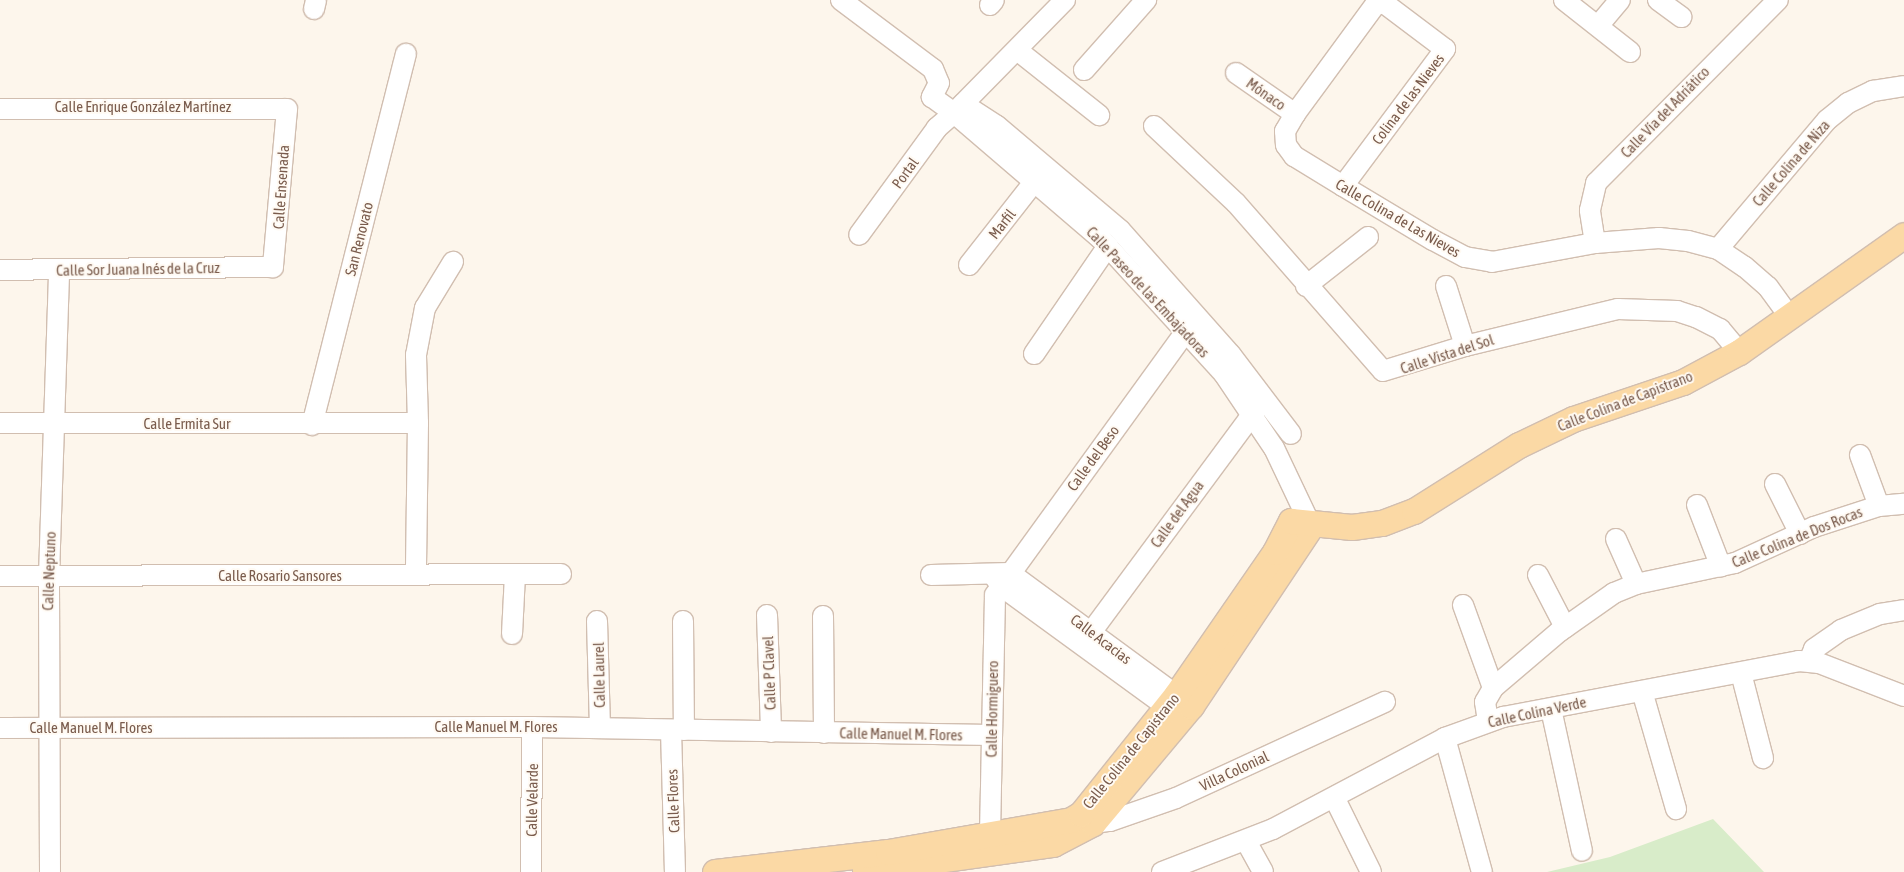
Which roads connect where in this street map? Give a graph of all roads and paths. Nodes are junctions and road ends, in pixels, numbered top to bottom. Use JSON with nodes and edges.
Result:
{"nodes":[{"id":1,"x":841,"y":0,"type":"edge"},
{"id":2,"x":1065,"y":0,"type":"edge"},
{"id":3,"x":1146,"y":0,"type":"edge"},
{"id":4,"x":1564,"y":0,"type":"edge"},
{"id":5,"x":1620,"y":0,"type":"edge"},
{"id":6,"x":1658,"y":0,"type":"edge"},
{"id":7,"x":1778,"y":0,"type":"edge"},
{"id":8,"x":1681,"y":17,"type":"dead end"},
{"id":9,"x":1598,"y":26,"type":"junction"},
{"id":10,"x":1017,"y":50,"type":"junction"},
{"id":11,"x":1630,"y":52,"type":"dead end"},
{"id":12,"x":406,"y":54,"type":"dead end"},
{"id":13,"x":1084,"y":70,"type":"dead end"},
{"id":14,"x":1236,"y":73,"type":"dead end"},
{"id":15,"x":1904,"y":86,"type":"edge"},
{"id":16,"x":286,"y":108,"type":"joint"},
{"id":17,"x":0,"y":109,"type":"edge"},
{"id":18,"x":958,"y":109,"type":"junction"},
{"id":19,"x":1295,"y":114,"type":"junction"},
{"id":20,"x":1099,"y":115,"type":"dead end"},
{"id":21,"x":1154,"y":126,"type":"dead end"},
{"id":22,"x":1286,"y":145,"type":"joint"},
{"id":23,"x":1034,"y":182,"type":"junction"},
{"id":24,"x":1343,"y":186,"type":"junction"},
{"id":25,"x":859,"y":235,"type":"dead end"},
{"id":26,"x":1368,"y":237,"type":"dead end"},
{"id":27,"x":1901,"y":240,"type":"edge"},
{"id":28,"x":1595,"y":242,"type":"junction"},
{"id":29,"x":1108,"y":246,"type":"junction"},
{"id":30,"x":1718,"y":249,"type":"junction"},
{"id":31,"x":453,"y":262,"type":"dead end"},
{"id":32,"x":969,"y":265,"type":"dead end"},
{"id":33,"x":275,"y":266,"type":"joint"},
{"id":34,"x":0,"y":270,"type":"edge"},
{"id":35,"x":59,"y":271,"type":"junction"},
{"id":36,"x":1306,"y":286,"type":"junction"},
{"id":37,"x":1446,"y":286,"type":"dead end"},
{"id":38,"x":1790,"y":317,"type":"junction"},
{"id":39,"x":1186,"y":331,"type":"junction"},
{"id":40,"x":1465,"y":346,"type":"junction"},
{"id":41,"x":1739,"y":352,"type":"junction"},
{"id":42,"x":1034,"y":354,"type":"dead end"},
{"id":43,"x":1258,"y":405,"type":"junction"},
{"id":44,"x":0,"y":423,"type":"edge"},
{"id":45,"x":418,"y":423,"type":"junction"},
{"id":46,"x":55,"y":424,"type":"junction"},
{"id":47,"x":312,"y":424,"type":"junction"},
{"id":48,"x":1291,"y":434,"type":"dead end"},
{"id":49,"x":1860,"y":455,"type":"dead end"},
{"id":50,"x":1775,"y":484,"type":"dead end"},
{"id":51,"x":1904,"y":504,"type":"edge"},
{"id":52,"x":1697,"y":505,"type":"dead end"},
{"id":53,"x":1879,"y":506,"type":"junction"},
{"id":54,"x":1301,"y":517,"type":"junction"},
{"id":55,"x":1800,"y":534,"type":"junction"},
{"id":56,"x":1616,"y":539,"type":"dead end"},
{"id":57,"x":1721,"y":567,"type":"junction"},
{"id":58,"x":561,"y":574,"type":"dead end"},
{"id":59,"x":416,"y":575,"type":"junction"},
{"id":60,"x":515,"y":575,"type":"junction"},
{"id":61,"x":931,"y":575,"type":"dead end"},
{"id":62,"x":1538,"y":575,"type":"dead end"},
{"id":63,"x":0,"y":576,"type":"edge"},
{"id":64,"x":48,"y":576,"type":"junction"},
{"id":65,"x":1001,"y":577,"type":"junction"},
{"id":66,"x":1636,"y":584,"type":"junction"},
{"id":67,"x":1463,"y":605,"type":"dead end"},
{"id":68,"x":1904,"y":610,"type":"edge"},
{"id":69,"x":767,"y":615,"type":"dead end"},
{"id":70,"x":822,"y":616,"type":"dead end"},
{"id":71,"x":597,"y":621,"type":"dead end"},
{"id":72,"x":683,"y":621,"type":"dead end"},
{"id":73,"x":1565,"y":627,"type":"junction"},
{"id":74,"x":1092,"y":631,"type":"junction"},
{"id":75,"x":512,"y":634,"type":"dead end"},
{"id":76,"x":1809,"y":661,"type":"junction"},
{"id":77,"x":1741,"y":673,"type":"junction"},
{"id":78,"x":1493,"y":688,"type":"junction"},
{"id":79,"x":1642,"y":691,"type":"junction"},
{"id":80,"x":1904,"y":696,"type":"edge"},
{"id":81,"x":1385,"y":702,"type":"dead end"},
{"id":82,"x":1179,"y":706,"type":"junction"},
{"id":83,"x":1551,"y":709,"type":"junction"},
{"id":84,"x":1488,"y":721,"type":"junction"},
{"id":85,"x":532,"y":727,"type":"junction"},
{"id":86,"x":0,"y":728,"type":"edge"},
{"id":87,"x":47,"y":728,"type":"junction"},
{"id":88,"x":600,"y":728,"type":"junction"},
{"id":89,"x":678,"y":730,"type":"junction"},
{"id":90,"x":770,"y":732,"type":"junction"},
{"id":91,"x":824,"y":733,"type":"junction"},
{"id":92,"x":991,"y":736,"type":"junction"},
{"id":93,"x":1445,"y":738,"type":"junction"},
{"id":94,"x":1763,"y":758,"type":"dead end"},
{"id":95,"x":1335,"y":798,"type":"junction"},
{"id":96,"x":1676,"y":809,"type":"dead end"},
{"id":97,"x":1087,"y":818,"type":"junction"},
{"id":98,"x":990,"y":834,"type":"junction"},
{"id":99,"x":1246,"y":841,"type":"junction"},
{"id":100,"x":1582,"y":851,"type":"dead end"},
{"id":101,"x":868,"y":866,"type":"edge"},
{"id":102,"x":790,"y":868,"type":"edge"},
{"id":103,"x":50,"y":872,"type":"edge"},
{"id":104,"x":531,"y":872,"type":"edge"},
{"id":105,"x":675,"y":872,"type":"edge"},
{"id":106,"x":715,"y":872,"type":"edge"},
{"id":107,"x":833,"y":872,"type":"edge"},
{"id":108,"x":1162,"y":872,"type":"edge"},
{"id":109,"x":1263,"y":872,"type":"edge"},
{"id":110,"x":1371,"y":872,"type":"edge"},
{"id":111,"x":1482,"y":872,"type":"edge"}],
"edges":[{"from":1,"to":18,"type":"street","name":"Calle Paseo de las Embajadoras"},
{"from":2,"to":10,"type":"street","name":"Portal"},
{"from":3,"to":13,"type":"street"},
{"from":4,"to":9,"type":"street"},
{"from":5,"to":9,"type":"street"},
{"from":6,"to":8,"type":"street"},
{"from":7,"to":28,"type":"street","name":"Calle Vía del Adriático"},
{"from":9,"to":11,"type":"street"},
{"from":10,"to":18,"type":"street","name":"Portal"},
{"from":10,"to":20,"type":"street"},
{"from":12,"to":47,"type":"street","name":"San Renovato"},
{"from":14,"to":19,"type":"street","name":"Mónaco"},
{"from":15,"to":30,"type":"street","name":"Calle Colina de Niza"},
{"from":16,"to":17,"type":"street","name":"Calle Enrique González Martínez"},
{"from":16,"to":33,"type":"street","name":"Calle Ensenada"},
{"from":18,"to":23,"type":"street","name":"Calle Paseo de las Embajadoras"},
{"from":18,"to":25,"type":"street","name":"Portal"},
{"from":18,"to":43,"type":"street"},
{"from":19,"to":22,"type":"street","name":"Colina de las Nieves"},
{"from":19,"to":24,"type":"street","name":"Colina de las Nieves"},
{"from":21,"to":36,"type":"street","name":"Calle Vista del Sol"},
{"from":22,"to":24,"type":"street","name":"Calle Colina de Las Nieves"},
{"from":23,"to":29,"type":"street","name":"Calle Paseo de las Embajadoras"},
{"from":23,"to":32,"type":"street","name":"Marfil"},
{"from":24,"to":28,"type":"street","name":"Calle Colina de Las Nieves"},
{"from":26,"to":36,"type":"street"},
{"from":27,"to":38,"type":"main road","name":"Calle Colina de Capistrano"},
{"from":28,"to":30,"type":"street","name":"Calle Colina de Las Nieves"},
{"from":29,"to":39,"type":"street","name":"Calle Paseo de las Embajadoras"},
{"from":29,"to":42,"type":"street"},
{"from":30,"to":38,"type":"street","name":"Calle Colina de Las Nieves"},
{"from":31,"to":45,"type":"street"},
{"from":33,"to":35,"type":"street","name":"Calle Sor Juana Inés de la Cruz"},
{"from":34,"to":35,"type":"street","name":"Calle Sor Juana Inés de la Cruz"},
{"from":35,"to":46,"type":"street","name":"Calle Neptuno"},
{"from":36,"to":40,"type":"street","name":"Calle Vista del Sol"},
{"from":37,"to":40,"type":"street"},
{"from":38,"to":41,"type":"main road","name":"Calle Colina de Capistrano"},
{"from":39,"to":43,"type":"street","name":"Calle Paseo de las Embajadoras"},
{"from":39,"to":65,"type":"street","name":"Calle del Beso"},
{"from":40,"to":41,"type":"street","name":"Calle Vista del Sol"},
{"from":41,"to":54,"type":"main road","name":"Calle Colina de Capistrano"},
{"from":43,"to":48,"type":"street"},
{"from":43,"to":54,"type":"street","name":"Calle Paseo de las Embajadoras"},
{"from":43,"to":74,"type":"street","name":"Calle del Agua"},
{"from":44,"to":46,"type":"street","name":"Calle Ermita Sur"},
{"from":45,"to":47,"type":"street","name":"Calle Ermita Sur"},
{"from":45,"to":59,"type":"street"},
{"from":46,"to":47,"type":"street","name":"Calle Ermita Sur"},
{"from":46,"to":64,"type":"street","name":"Calle Neptuno"},
{"from":49,"to":53,"type":"street"},
{"from":50,"to":55,"type":"street"},
{"from":51,"to":53,"type":"street","name":"Calle Colina de Dos Rocas"},
{"from":52,"to":57,"type":"street"},
{"from":53,"to":55,"type":"street","name":"Calle Colina de Dos Rocas"},
{"from":54,"to":82,"type":"main road","name":"Calle Colina de Capistrano"},
{"from":55,"to":57,"type":"street","name":"Calle Colina de Dos Rocas"},
{"from":56,"to":66,"type":"street"},
{"from":57,"to":66,"type":"street","name":"Calle Colina de Dos Rocas"},
{"from":58,"to":60,"type":"street","name":"Calle Rosario Sansores"},
{"from":59,"to":60,"type":"street","name":"Calle Rosario Sansores"},
{"from":59,"to":64,"type":"street","name":"Calle Rosario Sansores"},
{"from":60,"to":75,"type":"street"},
{"from":61,"to":65,"type":"street"},
{"from":62,"to":73,"type":"street"},
{"from":63,"to":64,"type":"street","name":"Calle Rosario Sansores"},
{"from":64,"to":87,"type":"street","name":"Calle Neptuno"},
{"from":65,"to":74,"type":"street","name":"Calle Acacias"},
{"from":65,"to":82,"type":"street","name":"Calle Acacias"},
{"from":65,"to":92,"type":"street","name":"Calle Hormiguero"},
{"from":66,"to":73,"type":"street","name":"Calle Colina de Dos Rocas"},
{"from":67,"to":78,"type":"street"},
{"from":68,"to":76,"type":"street"},
{"from":69,"to":90,"type":"street","name":"Calle P Clavel"},
{"from":70,"to":91,"type":"street"},
{"from":71,"to":88,"type":"street","name":"Calle Laurel"},
{"from":72,"to":89,"type":"street","name":"Calle Flores"},
{"from":73,"to":78,"type":"street","name":"Calle Colina de Dos Rocas"},
{"from":74,"to":82,"type":"street","name":"Calle Acacias"},
{"from":76,"to":77,"type":"street","name":"Calle Colina Verde"},
{"from":76,"to":80,"type":"street"},
{"from":77,"to":79,"type":"street","name":"Calle Colina Verde"},
{"from":77,"to":94,"type":"street"},
{"from":78,"to":84,"type":"street"},
{"from":79,"to":83,"type":"street","name":"Calle Colina Verde"},
{"from":79,"to":96,"type":"street"},
{"from":81,"to":97,"type":"street","name":"Villa Colonial"},
{"from":82,"to":97,"type":"main road","name":"Calle Colina de Capistrano"},
{"from":83,"to":84,"type":"street","name":"Calle Colina Verde"},
{"from":83,"to":100,"type":"street"},
{"from":84,"to":93,"type":"street","name":"Calle Colina Verde"},
{"from":85,"to":87,"type":"street","name":"Calle Manuel M. Flores"},
{"from":85,"to":88,"type":"street","name":"Calle Manuel M. Flores"},
{"from":85,"to":104,"type":"street","name":"Calle Velarde"},
{"from":86,"to":87,"type":"street","name":"Calle Manuel M. Flores"},
{"from":87,"to":103,"type":"street","name":"Calle Neptuno"},
{"from":88,"to":89,"type":"street","name":"Calle Manuel M. Flores"},
{"from":89,"to":90,"type":"street","name":"Calle Manuel M. Flores"},
{"from":89,"to":105,"type":"street","name":"Calle Flores"},
{"from":90,"to":91,"type":"street","name":"Calle Manuel M. Flores"},
{"from":91,"to":92,"type":"street","name":"Calle Manuel M. Flores"},
{"from":92,"to":98,"type":"street","name":"Calle Hormiguero"},
{"from":93,"to":95,"type":"street","name":"Calle Colina Verde"},
{"from":93,"to":111,"type":"street"},
{"from":95,"to":99,"type":"street","name":"Calle Colina Verde"},
{"from":95,"to":110,"type":"street"},
{"from":97,"to":98,"type":"main road","name":"Calle Colina de Capistrano"},
{"from":97,"to":101,"type":"main road","name":"Calle Colina de Capistrano"},
{"from":98,"to":101,"type":"main road","name":"Calle Colina de Capistrano"},
{"from":99,"to":108,"type":"street","name":"Calle Colina Verde"},
{"from":99,"to":109,"type":"street"},
{"from":101,"to":102,"type":"main road","name":"Calle Colina de Capistrano"},
{"from":101,"to":107,"type":"main road","name":"Calle Colina de Capistrano"},
{"from":102,"to":106,"type":"main road","name":"Calle Colina de Capistrano"}]}
